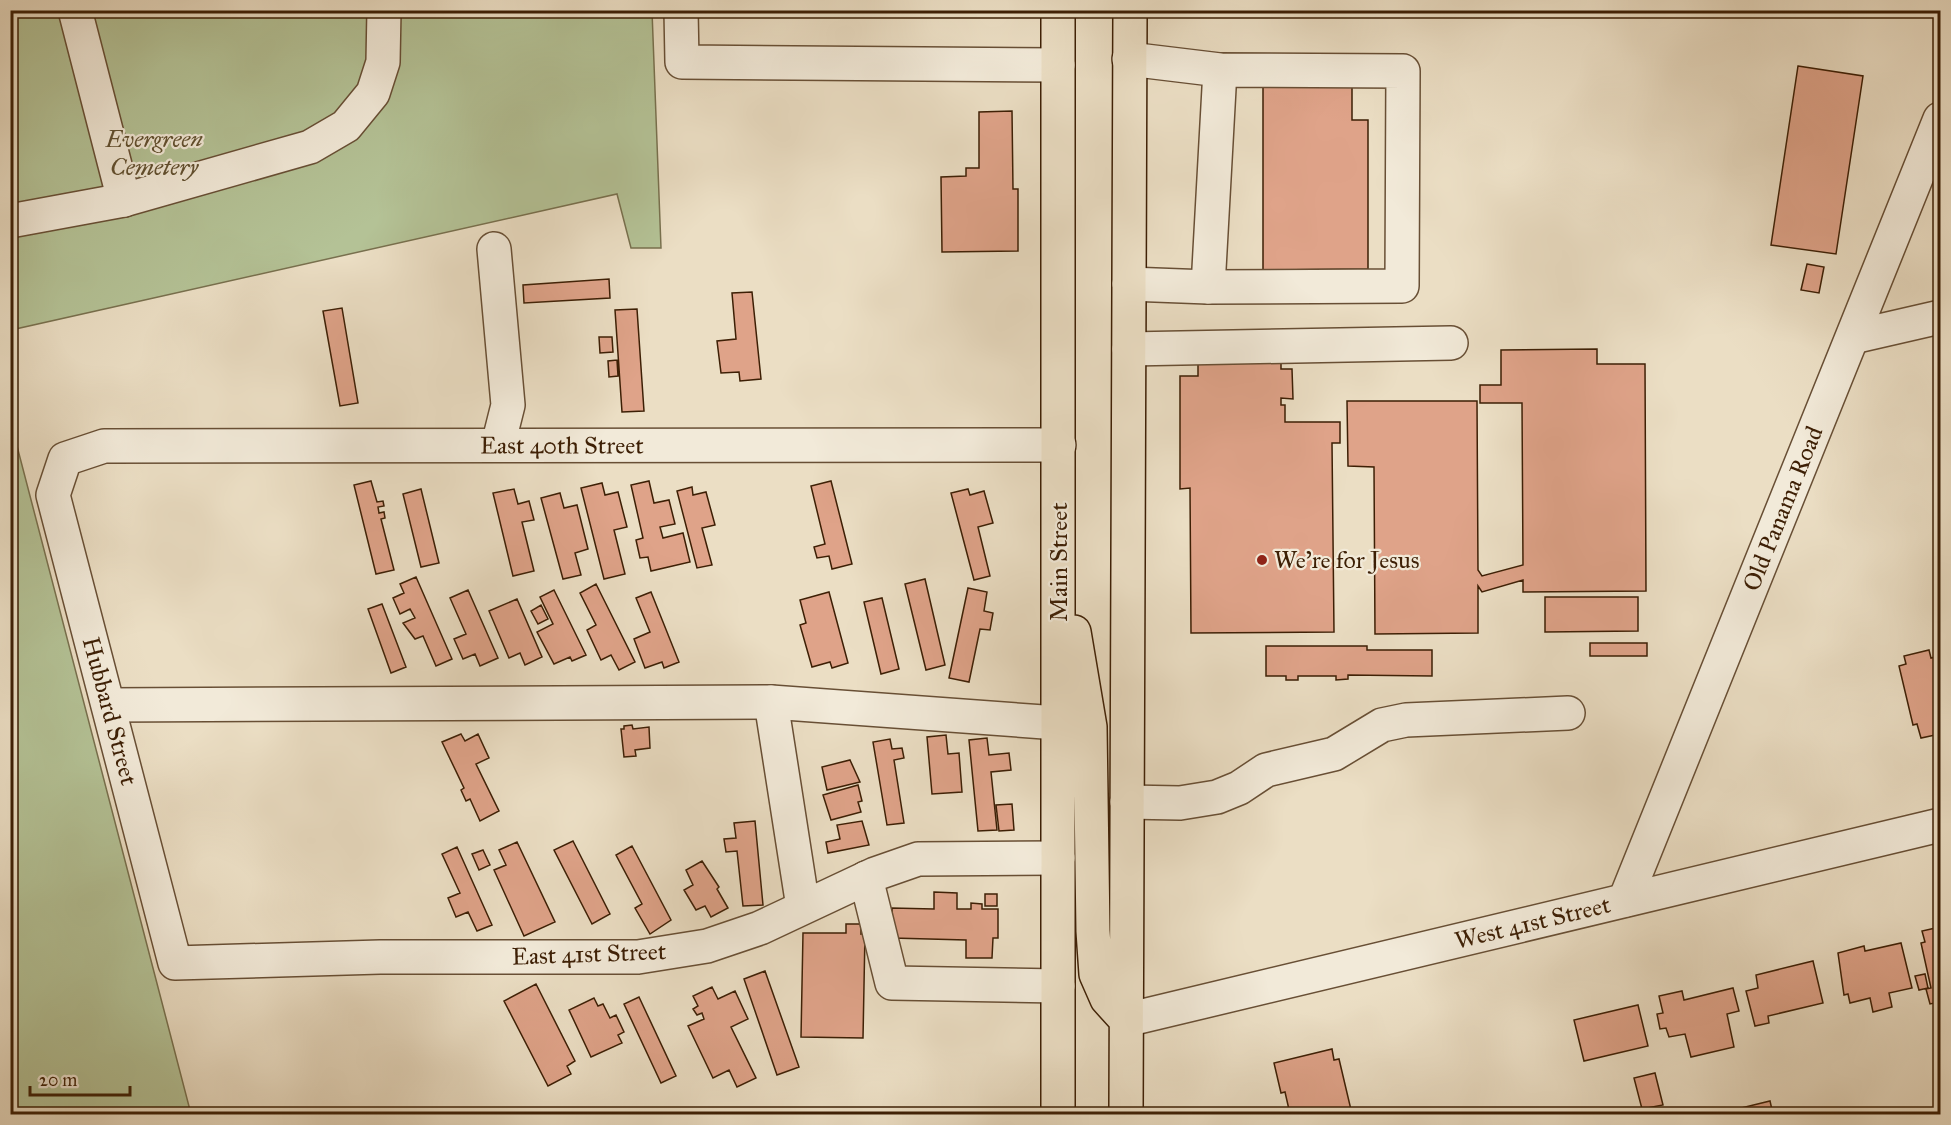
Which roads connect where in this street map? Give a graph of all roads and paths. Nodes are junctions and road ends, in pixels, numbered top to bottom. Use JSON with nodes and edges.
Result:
{"nodes":[{"id":1,"x":75,"y":10,"type":"edge"},
{"id":2,"x":384,"y":10,"type":"edge"},
{"id":3,"x":681,"y":10,"type":"edge"},
{"id":4,"x":1058,"y":10,"type":"edge"},
{"id":5,"x":1130,"y":10,"type":"edge"},
{"id":6,"x":1130,"y":59,"type":"junction"},
{"id":7,"x":1058,"y":66,"type":"junction"},
{"id":8,"x":1220,"y":70,"type":"junction"},
{"id":9,"x":1941,"y":119,"type":"edge"},
{"id":10,"x":124,"y":200,"type":"junction"},
{"id":11,"x":10,"y":221,"type":"edge"},
{"id":12,"x":494,"y":249,"type":"dead end"},
{"id":13,"x":1129,"y":284,"type":"junction"},
{"id":14,"x":1208,"y":287,"type":"junction"},
{"id":15,"x":1941,"y":317,"type":"edge"},
{"id":16,"x":1853,"y":337,"type":"junction"},
{"id":17,"x":1451,"y":343,"type":"dead end"},
{"id":18,"x":1129,"y":350,"type":"junction"},
{"id":19,"x":498,"y":445,"type":"junction"},
{"id":20,"x":1059,"y":445,"type":"junction"},
{"id":21,"x":65,"y":459,"type":"joint"},
{"id":22,"x":1059,"y":542,"type":"junction"},
{"id":23,"x":771,"y":702,"type":"junction"},
{"id":24,"x":109,"y":705,"type":"junction"},
{"id":25,"x":1569,"y":713,"type":"dead end"},
{"id":26,"x":1058,"y":723,"type":"junction"},
{"id":27,"x":1127,"y":802,"type":"junction"},
{"id":28,"x":1941,"y":825,"type":"edge"},
{"id":29,"x":1058,"y":858,"type":"junction"},
{"id":30,"x":866,"y":878,"type":"junction"},
{"id":31,"x":1625,"y":900,"type":"junction"},
{"id":32,"x":803,"y":907,"type":"junction"},
{"id":33,"x":175,"y":963,"type":"joint"},
{"id":34,"x":1058,"y":986,"type":"junction"},
{"id":35,"x":1126,"y":1020,"type":"junction"},
{"id":36,"x":1058,"y":1114,"type":"edge"},
{"id":37,"x":1126,"y":1114,"type":"edge"}],
"edges":[{"from":1,"to":10,"type":"street"},
{"from":2,"to":10,"type":"street"},
{"from":3,"to":7,"type":"street"},
{"from":4,"to":7,"type":"main road","name":"Main Street"},
{"from":5,"to":6,"type":"main road"},
{"from":6,"to":8,"type":"street"},
{"from":6,"to":13,"type":"main road"},
{"from":7,"to":20,"type":"main road","name":"Main Street"},
{"from":8,"to":14,"type":"street"},
{"from":8,"to":14,"type":"street"},
{"from":9,"to":16,"type":"street","name":"Old Panama Road"},
{"from":10,"to":11,"type":"street"},
{"from":12,"to":19,"type":"street"},
{"from":13,"to":14,"type":"street"},
{"from":13,"to":18,"type":"main road"},
{"from":15,"to":16,"type":"street"},
{"from":16,"to":31,"type":"street","name":"Old Panama Road"},
{"from":17,"to":18,"type":"street"},
{"from":18,"to":27,"type":"main road"},
{"from":19,"to":20,"type":"street","name":"East 40th Street"},
{"from":19,"to":21,"type":"street","name":"East 40th Street"},
{"from":20,"to":22,"type":"main road","name":"Main Street"},
{"from":21,"to":24,"type":"street","name":"Hubbard Street"},
{"from":22,"to":26,"type":"main road","name":"Main Street"},
{"from":22,"to":35,"type":"main road"},
{"from":23,"to":24,"type":"street"},
{"from":23,"to":26,"type":"street"},
{"from":23,"to":32,"type":"street"},
{"from":24,"to":33,"type":"street","name":"Hubbard Street"},
{"from":25,"to":27,"type":"street"},
{"from":26,"to":29,"type":"main road","name":"Main Street"},
{"from":27,"to":35,"type":"main road"},
{"from":28,"to":31,"type":"street","name":"West 41st Street"},
{"from":29,"to":30,"type":"street","name":"East 41st Street"},
{"from":29,"to":34,"type":"main road","name":"Main Street"},
{"from":30,"to":32,"type":"street","name":"East 41st Street"},
{"from":30,"to":34,"type":"street"},
{"from":31,"to":35,"type":"street","name":"West 41st Street"},
{"from":32,"to":33,"type":"street","name":"East 41st Street"},
{"from":34,"to":36,"type":"main road","name":"Main Street"},
{"from":35,"to":37,"type":"main road"}]}
